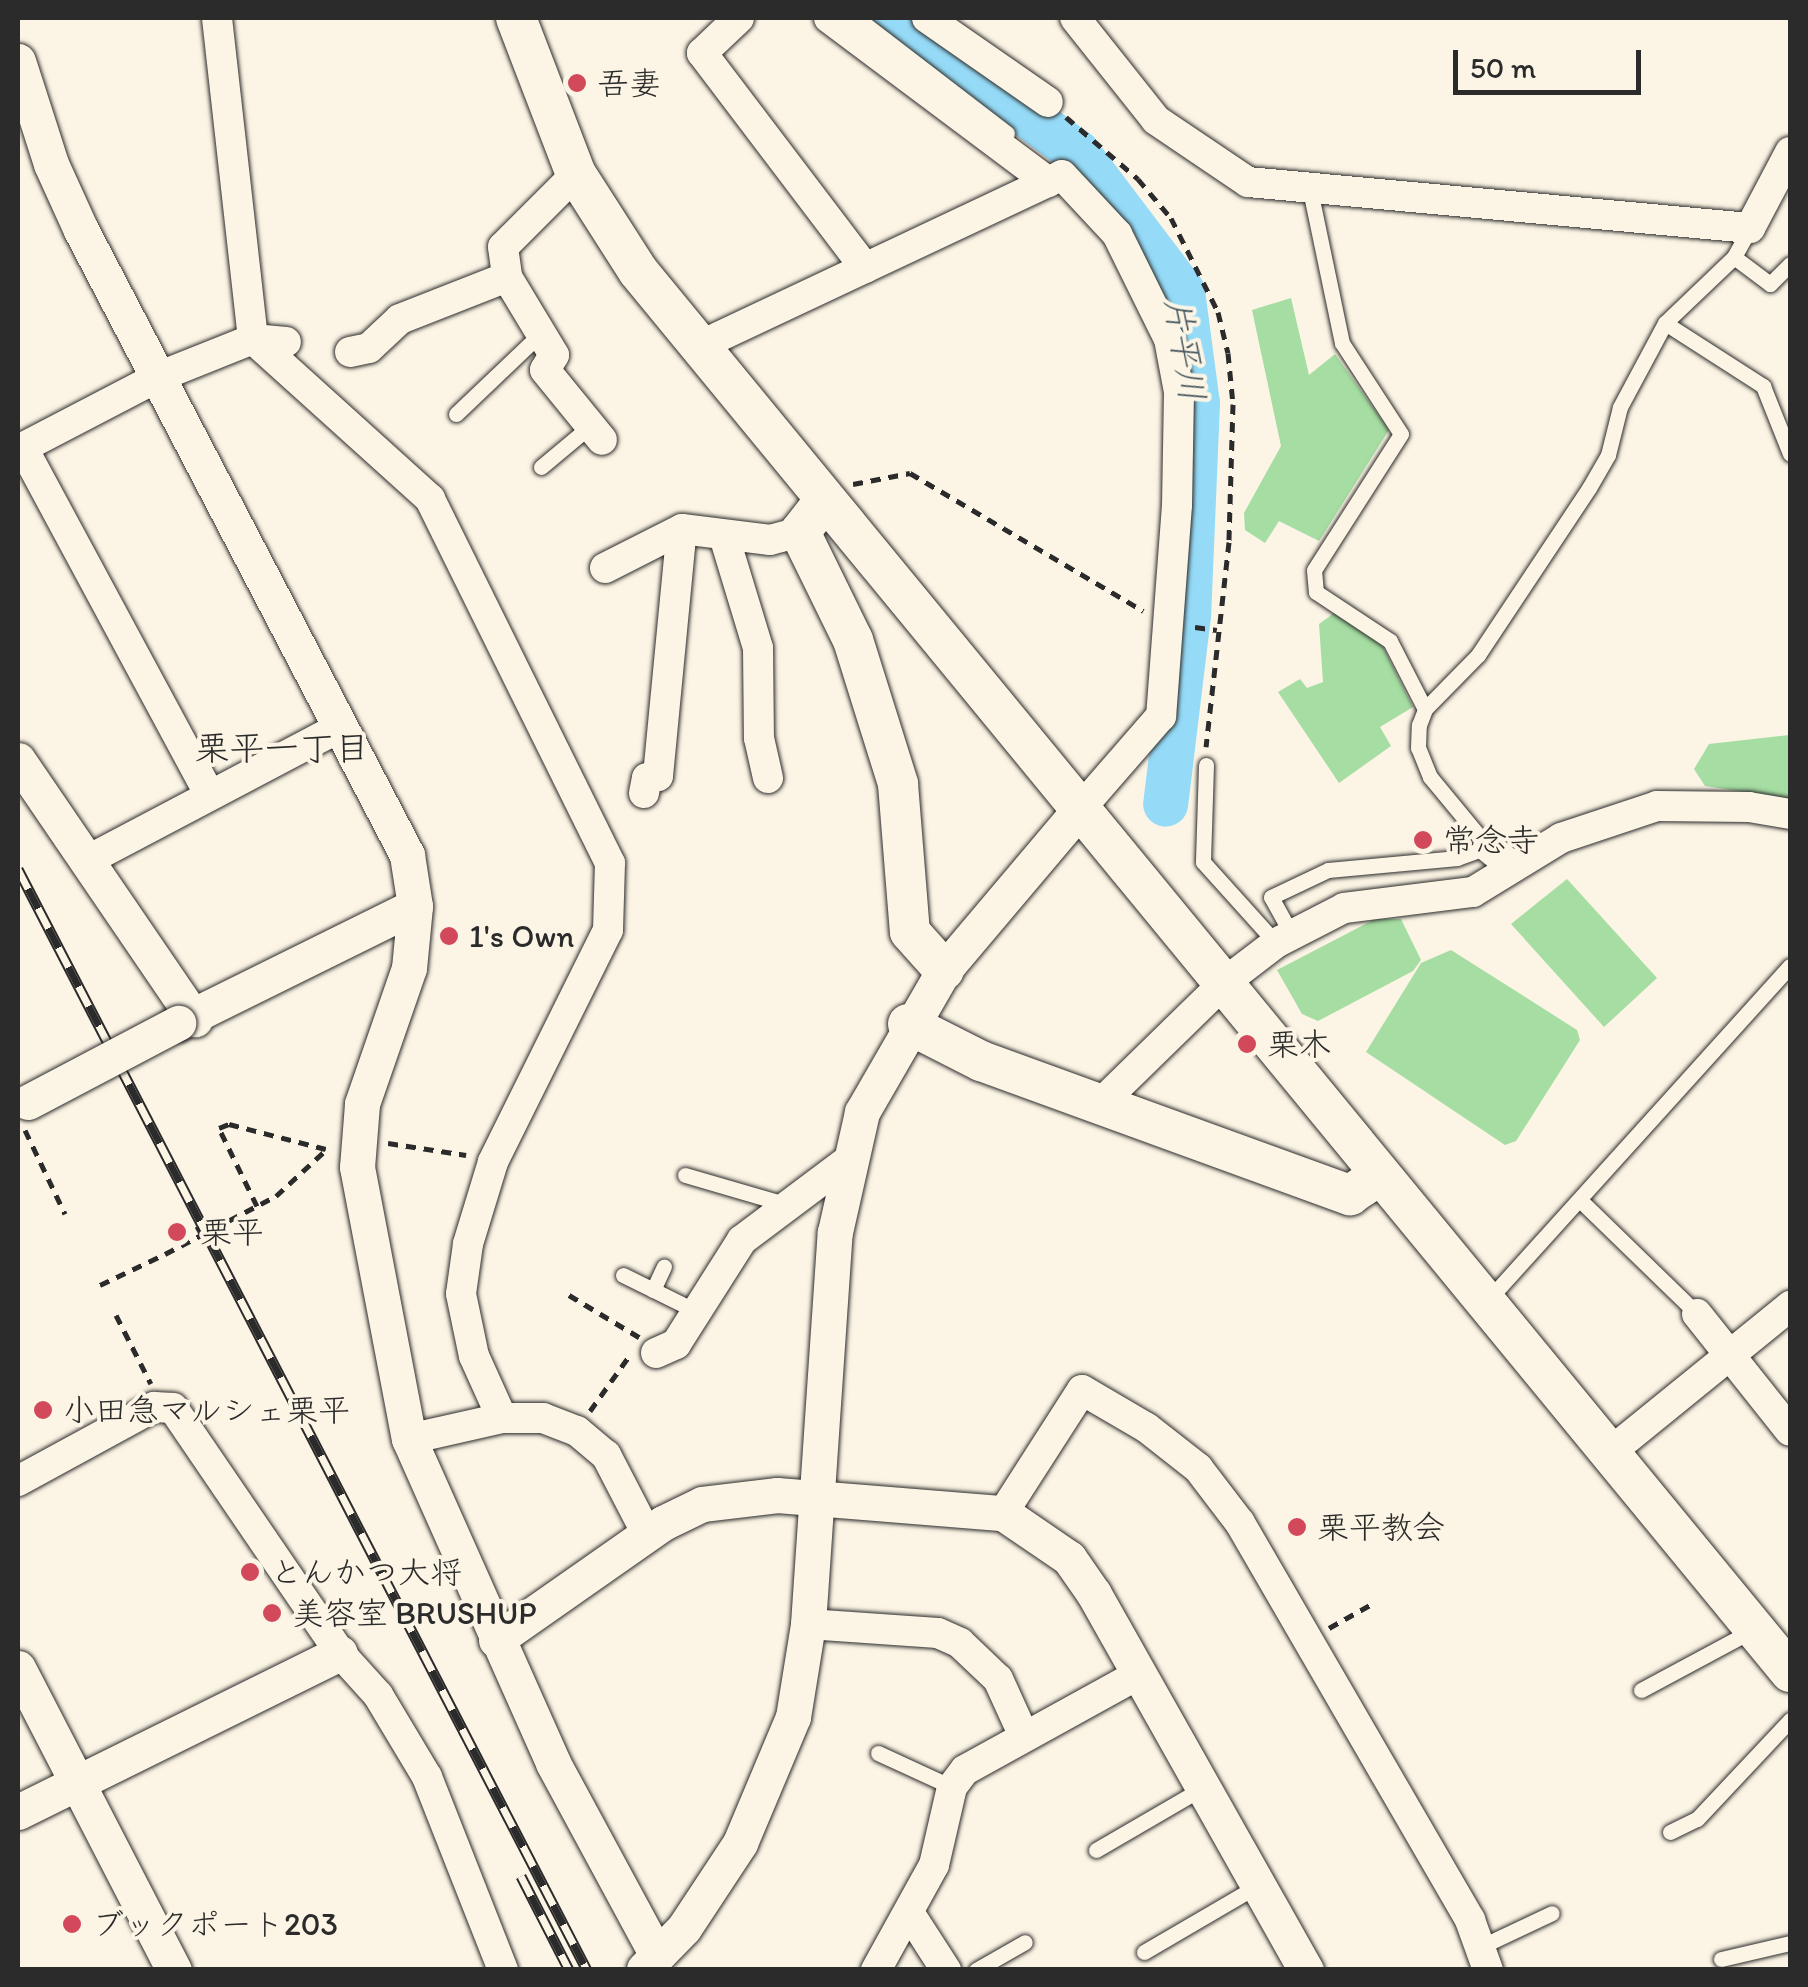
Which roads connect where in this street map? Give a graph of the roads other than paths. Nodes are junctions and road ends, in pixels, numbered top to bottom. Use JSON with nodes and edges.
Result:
{"nodes":[{"id":1,"x":217,"y":18,"type":"edge"},
{"id":2,"x":516,"y":18,"type":"edge"},
{"id":3,"x":738,"y":18,"type":"edge"},
{"id":4,"x":829,"y":18,"type":"edge"},
{"id":5,"x":857,"y":18,"type":"edge"},
{"id":6,"x":927,"y":18,"type":"edge"},
{"id":7,"x":1075,"y":18,"type":"edge"},
{"id":8,"x":18,"y":61,"type":"edge"},
{"id":9,"x":1048,"y":102,"type":"dead end"},
{"id":10,"x":1790,"y":152,"type":"edge"},
{"id":11,"x":576,"y":174,"type":"junction"},
{"id":12,"x":1055,"y":178,"type":"junction"},
{"id":13,"x":1310,"y":190,"type":"junction"},
{"id":14,"x":1750,"y":228,"type":"junction"},
{"id":15,"x":1734,"y":257,"type":"junction"},
{"id":16,"x":1790,"y":264,"type":"edge"},
{"id":17,"x":865,"y":268,"type":"junction"},
{"id":18,"x":506,"y":277,"type":"junction"},
{"id":19,"x":1665,"y":323,"type":"junction"},
{"id":20,"x":541,"y":333,"type":"junction"},
{"id":21,"x":254,"y":339,"type":"junction"},
{"id":22,"x":286,"y":342,"type":"dead end"},
{"id":23,"x":697,"y":347,"type":"junction"},
{"id":24,"x":350,"y":352,"type":"dead end"},
{"id":25,"x":158,"y":377,"type":"junction"},
{"id":26,"x":456,"y":414,"type":"dead end"},
{"id":27,"x":596,"y":433,"type":"joint"},
{"id":28,"x":20,"y":449,"type":"edge"},
{"id":29,"x":1790,"y":454,"type":"edge"},
{"id":30,"x":541,"y":467,"type":"dead end"},
{"id":31,"x":825,"y":500,"type":"junction"},
{"id":32,"x":682,"y":529,"type":"junction"},
{"id":33,"x":800,"y":532,"type":"junction"},
{"id":34,"x":724,"y":536,"type":"junction"},
{"id":35,"x":605,"y":568,"type":"dead end"},
{"id":36,"x":1425,"y":709,"type":"junction"},
{"id":37,"x":340,"y":726,"type":"junction"},
{"id":38,"x":18,"y":760,"type":"edge"},
{"id":39,"x":1206,"y":765,"type":"dead end"},
{"id":40,"x":768,"y":778,"type":"dead end"},
{"id":41,"x":644,"y":793,"type":"dead end"},
{"id":42,"x":209,"y":794,"type":"junction"},
{"id":43,"x":1080,"y":808,"type":"junction"},
{"id":44,"x":1790,"y":814,"type":"edge"},
{"id":45,"x":1488,"y":846,"type":"junction"},
{"id":46,"x":90,"y":859,"type":"junction"},
{"id":47,"x":1396,"y":862,"type":"junction"},
{"id":48,"x":1513,"y":867,"type":"junction"},
{"id":49,"x":1401,"y":902,"type":"junction"},
{"id":50,"x":415,"y":906,"type":"junction"},
{"id":51,"x":1284,"y":939,"type":"junction"},
{"id":52,"x":1790,"y":966,"type":"edge"},
{"id":53,"x":944,"y":970,"type":"junction"},
{"id":54,"x":1225,"y":982,"type":"junction"},
{"id":55,"x":187,"y":1021,"type":"junction"},
{"id":56,"x":908,"y":1024,"type":"junction"},
{"id":57,"x":1099,"y":1106,"type":"junction"},
{"id":58,"x":23,"y":1112,"type":"edge"},
{"id":59,"x":846,"y":1162,"type":"junction"},
{"id":60,"x":685,"y":1175,"type":"dead end"},
{"id":61,"x":1378,"y":1176,"type":"junction"},
{"id":62,"x":1582,"y":1202,"type":"junction"},
{"id":63,"x":788,"y":1205,"type":"junction"},
{"id":64,"x":664,"y":1266,"type":"dead end"},
{"id":65,"x":623,"y":1275,"type":"dead end"},
{"id":66,"x":653,"y":1290,"type":"junction"},
{"id":67,"x":1484,"y":1304,"type":"junction"},
{"id":68,"x":1790,"y":1306,"type":"edge"},
{"id":69,"x":696,"y":1311,"type":"junction"},
{"id":70,"x":1697,"y":1314,"type":"joint"},
{"id":71,"x":656,"y":1353,"type":"road end"},
{"id":72,"x":1731,"y":1356,"type":"junction"},
{"id":73,"x":502,"y":1418,"type":"junction"},
{"id":74,"x":1790,"y":1431,"type":"edge"},
{"id":75,"x":409,"y":1438,"type":"junction"},
{"id":76,"x":1608,"y":1454,"type":"junction"},
{"id":77,"x":18,"y":1480,"type":"edge"},
{"id":78,"x":815,"y":1498,"type":"junction"},
{"id":79,"x":1003,"y":1512,"type":"junction"},
{"id":80,"x":647,"y":1534,"type":"junction"},
{"id":81,"x":808,"y":1624,"type":"junction"},
{"id":82,"x":1755,"y":1629,"type":"junction"},
{"id":83,"x":496,"y":1640,"type":"junction"},
{"id":84,"x":340,"y":1653,"type":"junction"},
{"id":85,"x":18,"y":1668,"type":"edge"},
{"id":86,"x":1790,"y":1672,"type":"edge"},
{"id":87,"x":1137,"y":1675,"type":"junction"},
{"id":88,"x":1641,"y":1690,"type":"dead end"},
{"id":89,"x":1790,"y":1720,"type":"edge"},
{"id":90,"x":1023,"y":1734,"type":"junction"},
{"id":91,"x":878,"y":1753,"type":"dead end"},
{"id":92,"x":78,"y":1785,"type":"junction"},
{"id":93,"x":952,"y":1787,"type":"junction"},
{"id":94,"x":1201,"y":1789,"type":"junction"},
{"id":95,"x":18,"y":1812,"type":"edge"},
{"id":96,"x":1670,"y":1832,"type":"dead end"},
{"id":97,"x":1096,"y":1850,"type":"dead end"},
{"id":98,"x":1258,"y":1885,"type":"junction"},
{"id":99,"x":1552,"y":1913,"type":"dead end"},
{"id":100,"x":910,"y":1914,"type":"junction"},
{"id":101,"x":1025,"y":1942,"type":"dead end"},
{"id":102,"x":1790,"y":1943,"type":"edge"},
{"id":103,"x":1144,"y":1952,"type":"dead end"},
{"id":104,"x":1485,"y":1958,"type":"edge"},
{"id":105,"x":1720,"y":1959,"type":"dead end"},
{"id":106,"x":655,"y":1965,"type":"edge"},
{"id":107,"x":174,"y":1970,"type":"edge"},
{"id":108,"x":503,"y":1970,"type":"edge"},
{"id":109,"x":876,"y":1970,"type":"edge"},
{"id":110,"x":946,"y":1970,"type":"edge"},
{"id":111,"x":976,"y":1970,"type":"edge"},
{"id":112,"x":1306,"y":1970,"type":"edge"}],
"edges":[{"from":1,"to":21,"type":"street"},
{"from":2,"to":11,"type":"main road"},
{"from":3,"to":17,"type":"street"},
{"from":4,"to":12,"type":"street"},
{"from":5,"to":12,"type":"lane"},
{"from":6,"to":9,"type":"street"},
{"from":7,"to":13,"type":"street"},
{"from":8,"to":25,"type":"street"},
{"from":10,"to":14,"type":"street"},
{"from":11,"to":18,"type":"street"},
{"from":11,"to":23,"type":"main road"},
{"from":12,"to":17,"type":"street"},
{"from":12,"to":43,"type":"street"},
{"from":13,"to":14,"type":"street"},
{"from":13,"to":36,"type":"lane"},
{"from":14,"to":15,"type":"lane"},
{"from":15,"to":16,"type":"lane"},
{"from":15,"to":19,"type":"lane"},
{"from":17,"to":23,"type":"street"},
{"from":18,"to":20,"type":"street"},
{"from":18,"to":24,"type":"street"},
{"from":19,"to":29,"type":"lane"},
{"from":19,"to":36,"type":"lane"},
{"from":20,"to":26,"type":"lane"},
{"from":20,"to":27,"type":"street"},
{"from":21,"to":22,"type":"street"},
{"from":21,"to":25,"type":"street"},
{"from":21,"to":73,"type":"street"},
{"from":23,"to":31,"type":"main road"},
{"from":25,"to":28,"type":"street"},
{"from":25,"to":37,"type":"street"},
{"from":27,"to":30,"type":"lane"},
{"from":28,"to":42,"type":"street"},
{"from":31,"to":33,"type":"main road"},
{"from":31,"to":43,"type":"main road"},
{"from":32,"to":34,"type":"street"},
{"from":32,"to":35,"type":"street"},
{"from":32,"to":41,"type":"street"},
{"from":33,"to":34,"type":"street"},
{"from":33,"to":53,"type":"main road"},
{"from":34,"to":40,"type":"street"},
{"from":36,"to":45,"type":"lane"},
{"from":37,"to":42,"type":"street"},
{"from":37,"to":50,"type":"street"},
{"from":38,"to":46,"type":"street"},
{"from":39,"to":51,"type":"lane"},
{"from":42,"to":46,"type":"street"},
{"from":43,"to":53,"type":"street"},
{"from":43,"to":54,"type":"main road"},
{"from":44,"to":48,"type":"street"},
{"from":45,"to":47,"type":"lane"},
{"from":45,"to":48,"type":"street"},
{"from":46,"to":55,"type":"street"},
{"from":47,"to":49,"type":"lane"},
{"from":47,"to":51,"type":"lane"},
{"from":48,"to":49,"type":"street"},
{"from":49,"to":51,"type":"street"},
{"from":50,"to":55,"type":"street"},
{"from":50,"to":75,"type":"street"},
{"from":51,"to":54,"type":"street"},
{"from":52,"to":62,"type":"lane"},
{"from":53,"to":56,"type":"street"},
{"from":54,"to":57,"type":"street"},
{"from":54,"to":61,"type":"main road"},
{"from":55,"to":58,"type":"street","bridge":true},
{"from":56,"to":57,"type":"main road"},
{"from":56,"to":59,"type":"street"},
{"from":57,"to":61,"type":"main road"},
{"from":59,"to":63,"type":"street"},
{"from":59,"to":78,"type":"street"},
{"from":60,"to":63,"type":"lane"},
{"from":61,"to":67,"type":"main road"},
{"from":62,"to":67,"type":"lane"},
{"from":62,"to":70,"type":"lane"},
{"from":63,"to":69,"type":"street"},
{"from":64,"to":66,"type":"lane"},
{"from":65,"to":66,"type":"lane"},
{"from":66,"to":69,"type":"lane"},
{"from":67,"to":76,"type":"main road"},
{"from":68,"to":72,"type":"street"},
{"from":69,"to":71,"type":"street"},
{"from":70,"to":72,"type":"street"},
{"from":72,"to":74,"type":"street"},
{"from":72,"to":76,"type":"street"},
{"from":73,"to":75,"type":"street"},
{"from":73,"to":80,"type":"street"},
{"from":75,"to":83,"type":"street"},
{"from":76,"to":82,"type":"main road"},
{"from":77,"to":84,"type":"street"},
{"from":78,"to":79,"type":"street"},
{"from":78,"to":80,"type":"street"},
{"from":78,"to":81,"type":"street"},
{"from":79,"to":87,"type":"street"},
{"from":79,"to":104,"type":"street"},
{"from":80,"to":83,"type":"street"},
{"from":81,"to":90,"type":"street"},
{"from":81,"to":106,"type":"street"},
{"from":82,"to":86,"type":"main road"},
{"from":82,"to":88,"type":"lane"},
{"from":83,"to":106,"type":"street"},
{"from":84,"to":92,"type":"street"},
{"from":84,"to":108,"type":"street"},
{"from":85,"to":92,"type":"street"},
{"from":87,"to":90,"type":"street"},
{"from":87,"to":94,"type":"street"},
{"from":89,"to":96,"type":"lane"},
{"from":90,"to":93,"type":"street"},
{"from":91,"to":93,"type":"lane"},
{"from":92,"to":95,"type":"street"},
{"from":92,"to":107,"type":"street"},
{"from":93,"to":100,"type":"street"},
{"from":94,"to":97,"type":"lane"},
{"from":94,"to":98,"type":"street"},
{"from":98,"to":103,"type":"lane"},
{"from":98,"to":112,"type":"street"},
{"from":99,"to":104,"type":"lane"},
{"from":100,"to":109,"type":"street"},
{"from":100,"to":110,"type":"street"},
{"from":101,"to":111,"type":"lane"},
{"from":102,"to":105,"type":"lane"}]}
